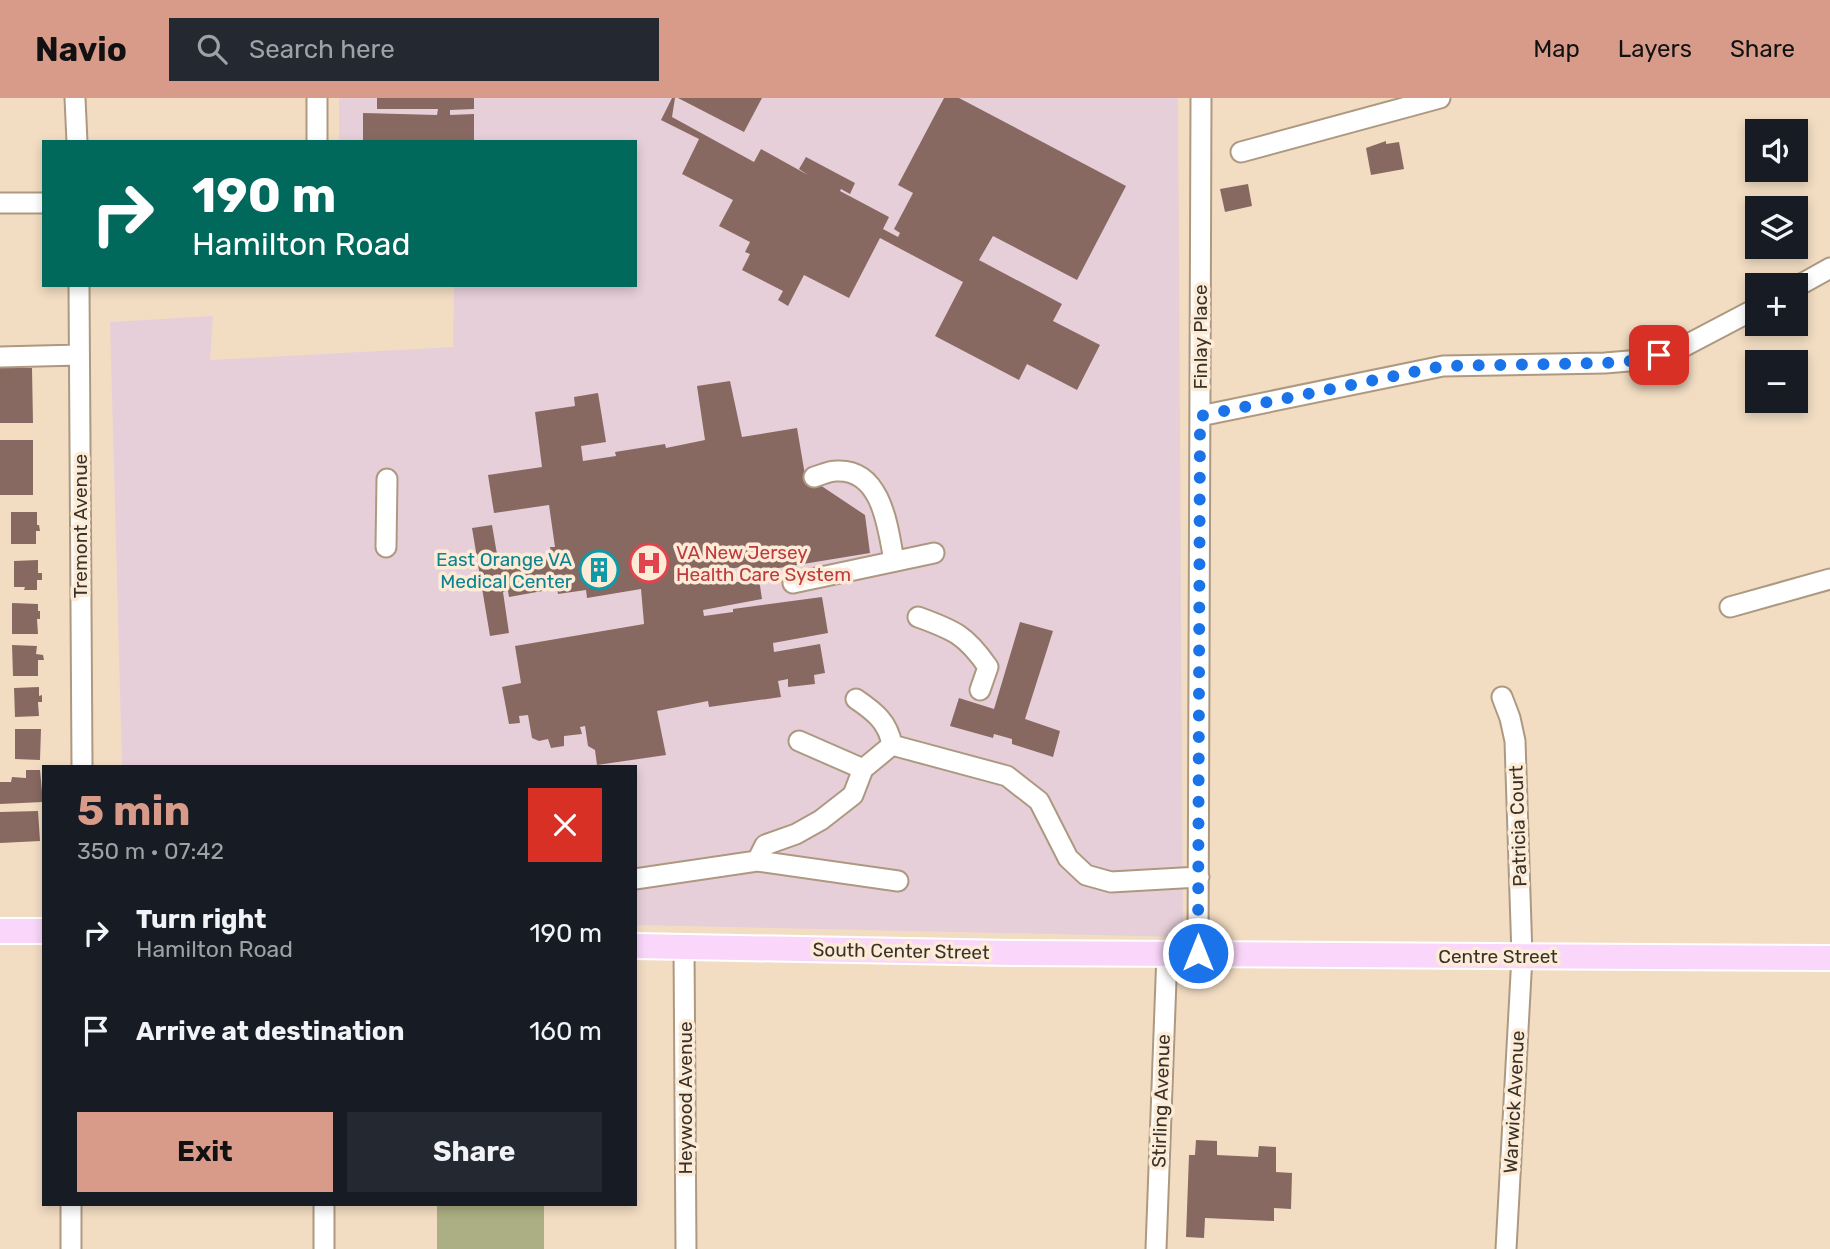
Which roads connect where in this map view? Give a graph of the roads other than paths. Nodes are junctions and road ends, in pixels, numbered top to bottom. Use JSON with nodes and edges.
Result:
{"nodes":[{"id":1,"x":75,"y":98,"type":"edge"},
{"id":2,"x":317,"y":98,"type":"edge"},
{"id":3,"x":1200,"y":98,"type":"edge"},
{"id":4,"x":1440,"y":98,"type":"edge"},
{"id":5,"x":77,"y":140,"type":"edge"},
{"id":6,"x":317,"y":140,"type":"edge"},
{"id":7,"x":1241,"y":152,"type":"dead end"},
{"id":8,"x":0,"y":203,"type":"edge"},
{"id":9,"x":42,"y":203,"type":"edge"},
{"id":10,"x":1830,"y":268,"type":"edge"},
{"id":11,"x":1808,"y":280,"type":"edge"},
{"id":12,"x":79,"y":287,"type":"edge"},
{"id":13,"x":1745,"y":314,"type":"edge"},
{"id":14,"x":79,"y":355,"type":"junction"},
{"id":15,"x":0,"y":357,"type":"edge"},
{"id":16,"x":1200,"y":416,"type":"junction"},
{"id":17,"x":814,"y":477,"type":"dead end"},
{"id":18,"x":387,"y":479,"type":"dead end"},
{"id":19,"x":386,"y":547,"type":"dead end"},
{"id":20,"x":934,"y":553,"type":"dead end"},
{"id":21,"x":894,"y":561,"type":"junction"},
{"id":22,"x":1830,"y":579,"type":"edge"},
{"id":23,"x":793,"y":583,"type":"dead end"},
{"id":24,"x":1730,"y":607,"type":"dead end"},
{"id":25,"x":918,"y":617,"type":"dead end"},
{"id":26,"x":981,"y":691,"type":"dead end"},
{"id":27,"x":1502,"y":697,"type":"dead end"},
{"id":28,"x":856,"y":699,"type":"dead end"},
{"id":29,"x":799,"y":741,"type":"dead end"},
{"id":30,"x":892,"y":745,"type":"junction"},
{"id":31,"x":82,"y":765,"type":"edge"},
{"id":32,"x":863,"y":769,"type":"junction"},
{"id":33,"x":757,"y":861,"type":"junction"},
{"id":34,"x":1199,"y":877,"type":"junction"},
{"id":35,"x":637,"y":879,"type":"edge"},
{"id":36,"x":898,"y":881,"type":"dead end"},
{"id":37,"x":0,"y":931,"type":"edge"},
{"id":38,"x":42,"y":931,"type":"edge"},
{"id":39,"x":637,"y":946,"type":"edge"},
{"id":40,"x":684,"y":947,"type":"junction"},
{"id":41,"x":1167,"y":953,"type":"junction"},
{"id":42,"x":1198,"y":953,"type":"junction"},
{"id":43,"x":1522,"y":956,"type":"junction"},
{"id":44,"x":1830,"y":958,"type":"edge"},
{"id":45,"x":71,"y":1206,"type":"edge"},
{"id":46,"x":324,"y":1206,"type":"edge"},
{"id":47,"x":71,"y":1249,"type":"edge"},
{"id":48,"x":324,"y":1249,"type":"edge"},
{"id":49,"x":686,"y":1249,"type":"edge"},
{"id":50,"x":1156,"y":1249,"type":"edge"},
{"id":51,"x":1506,"y":1249,"type":"edge"}],
"edges":[{"from":1,"to":5,"type":"street"},
{"from":2,"to":6,"type":"street"},
{"from":3,"to":16,"type":"street","name":"Finlay Place"},
{"from":4,"to":7,"type":"street"},
{"from":8,"to":9,"type":"street"},
{"from":10,"to":11,"type":"street"},
{"from":12,"to":14,"type":"street","name":"Tremont Avenue"},
{"from":13,"to":16,"type":"street"},
{"from":14,"to":15,"type":"street"},
{"from":14,"to":31,"type":"street","name":"Tremont Avenue"},
{"from":16,"to":34,"type":"street","name":"Finlay Place"},
{"from":17,"to":21,"type":"street"},
{"from":18,"to":19,"type":"street"},
{"from":20,"to":21,"type":"street"},
{"from":21,"to":23,"type":"street"},
{"from":22,"to":24,"type":"street"},
{"from":25,"to":26,"type":"street"},
{"from":27,"to":43,"type":"street","name":"Patricia Court"},
{"from":28,"to":30,"type":"street"},
{"from":29,"to":32,"type":"street"},
{"from":30,"to":32,"type":"street"},
{"from":30,"to":34,"type":"street"},
{"from":32,"to":33,"type":"street"},
{"from":33,"to":35,"type":"street"},
{"from":33,"to":36,"type":"street"},
{"from":34,"to":42,"type":"street","name":"Finlay Place"},
{"from":37,"to":38,"type":"main road"},
{"from":39,"to":40,"type":"main road","name":"South Center Street"},
{"from":40,"to":41,"type":"main road","name":"South Center Street"},
{"from":40,"to":49,"type":"street","name":"Heywood Avenue"},
{"from":41,"to":42,"type":"main road","name":"Centre Street"},
{"from":41,"to":50,"type":"street","name":"Stirling Avenue"},
{"from":42,"to":43,"type":"main road","name":"Centre Street"},
{"from":43,"to":44,"type":"main road","name":"Centre Street"},
{"from":43,"to":51,"type":"street","name":"Warwick Avenue"},
{"from":45,"to":47,"type":"street"},
{"from":46,"to":48,"type":"street"}]}
